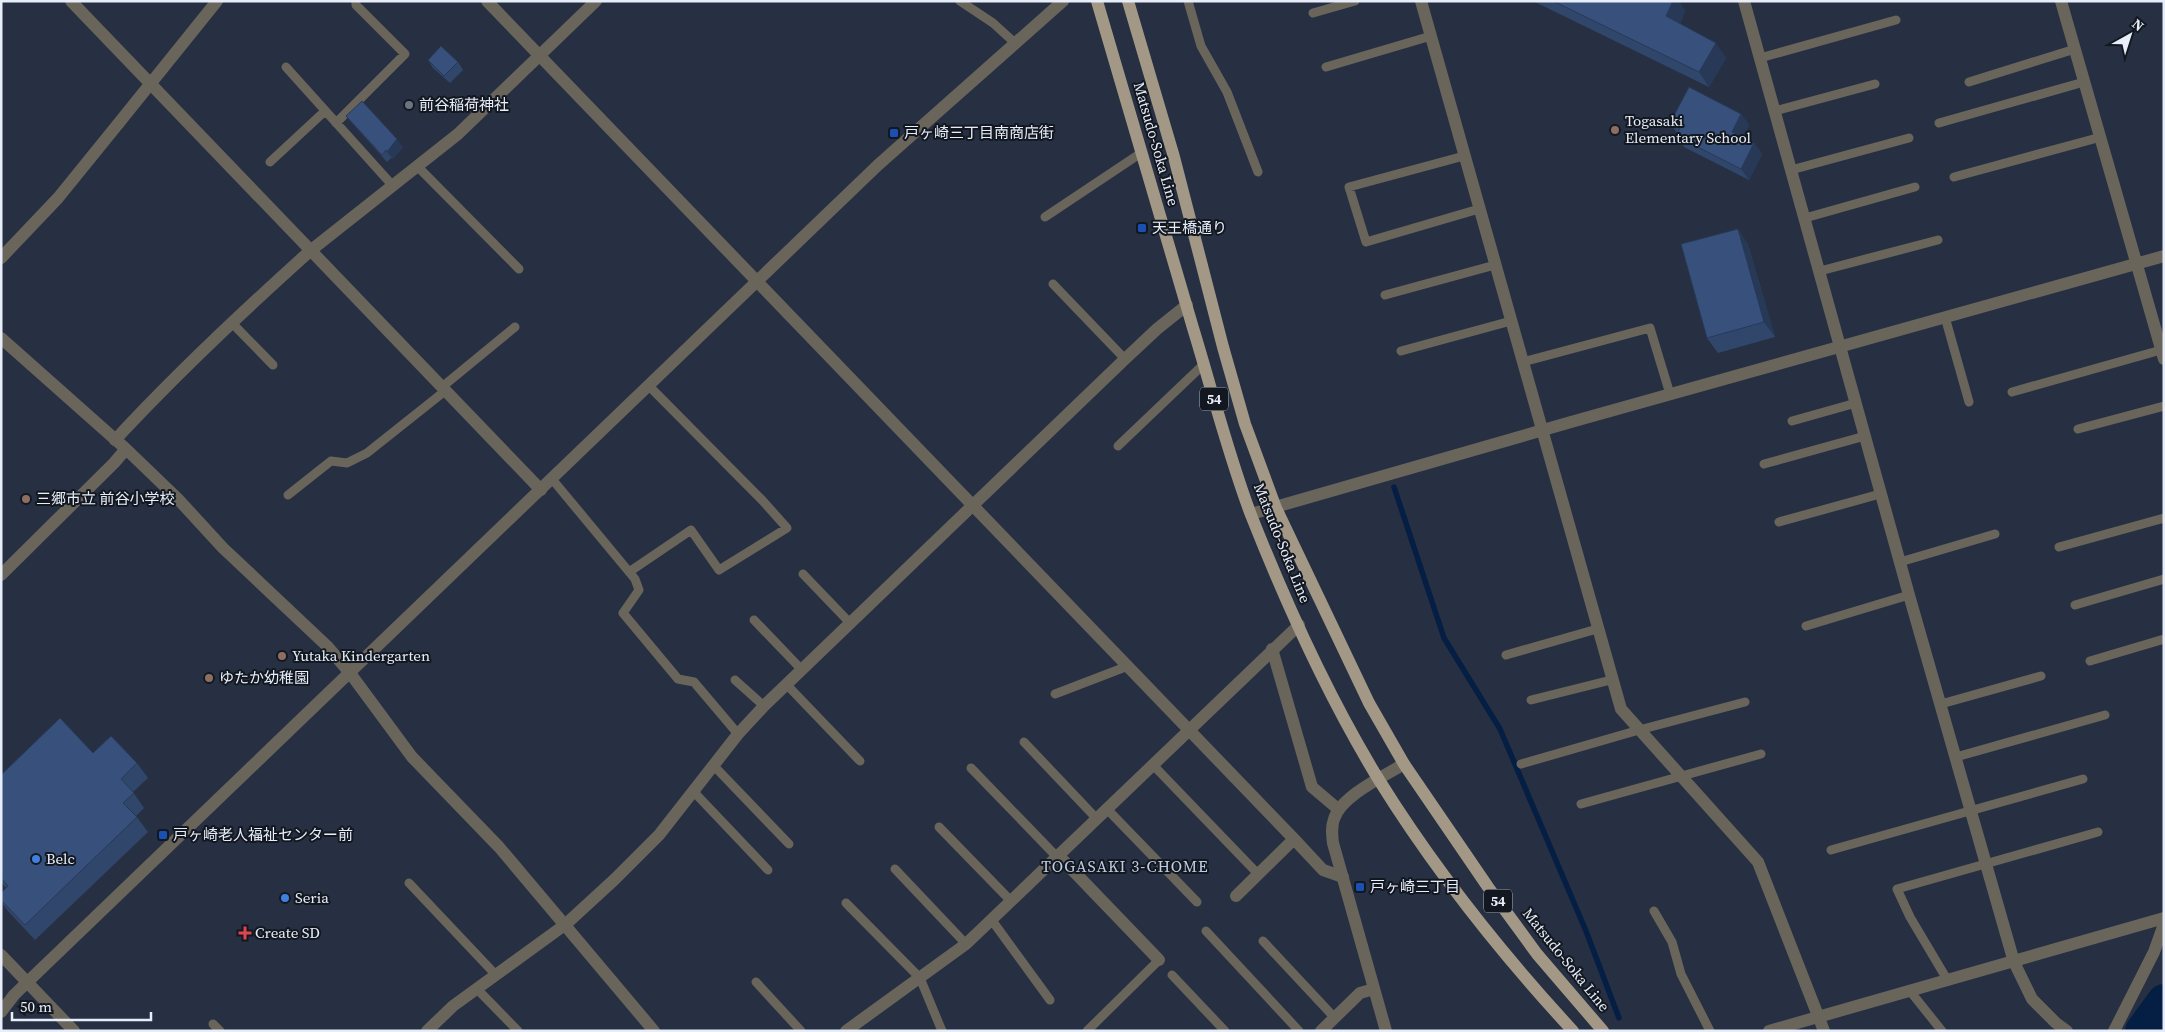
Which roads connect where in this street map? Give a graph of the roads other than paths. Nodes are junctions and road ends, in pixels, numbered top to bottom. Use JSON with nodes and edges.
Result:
{"nodes":[{"id":1,"x":71,"y":1,"type":"edge"},
{"id":2,"x":217,"y":1,"type":"edge"},
{"id":3,"x":356,"y":1,"type":"edge"},
{"id":4,"x":488,"y":1,"type":"edge"},
{"id":5,"x":596,"y":1,"type":"edge"},
{"id":6,"x":960,"y":1,"type":"edge"},
{"id":7,"x":1063,"y":1,"type":"edge"},
{"id":8,"x":1097,"y":1,"type":"edge"},
{"id":9,"x":1128,"y":1,"type":"edge"},
{"id":10,"x":1188,"y":1,"type":"edge"},
{"id":11,"x":1355,"y":1,"type":"edge"},
{"id":12,"x":1421,"y":1,"type":"edge"},
{"id":13,"x":2061,"y":1,"type":"edge"},
{"id":14,"x":1745,"y":2,"type":"edge"},
{"id":15,"x":1313,"y":13,"type":"dead end"},
{"id":16,"x":1896,"y":20,"type":"dead end"},
{"id":17,"x":1431,"y":36,"type":"junction"},
{"id":18,"x":1015,"y":42,"type":"junction"},
{"id":19,"x":2075,"y":49,"type":"junction"},
{"id":20,"x":540,"y":56,"type":"junction"},
{"id":21,"x":1760,"y":58,"type":"junction"},
{"id":22,"x":286,"y":67,"type":"dead end"},
{"id":23,"x":1326,"y":67,"type":"dead end"},
{"id":24,"x":1969,"y":82,"type":"dead end"},
{"id":25,"x":2084,"y":82,"type":"junction"},
{"id":26,"x":1875,"y":84,"type":"dead end"},
{"id":27,"x":150,"y":85,"type":"junction"},
{"id":28,"x":325,"y":111,"type":"junction"},
{"id":29,"x":1774,"y":112,"type":"junction"},
{"id":30,"x":336,"y":123,"type":"junction"},
{"id":31,"x":1939,"y":123,"type":"dead end"},
{"id":32,"x":2101,"y":137,"type":"junction"},
{"id":33,"x":1909,"y":138,"type":"dead end"},
{"id":34,"x":1141,"y":153,"type":"junction"},
{"id":35,"x":1464,"y":156,"type":"junction"},
{"id":36,"x":270,"y":162,"type":"dead end"},
{"id":37,"x":418,"y":167,"type":"junction"},
{"id":38,"x":1791,"y":170,"type":"junction"},
{"id":39,"x":1258,"y":172,"type":"dead end"},
{"id":40,"x":1954,"y":177,"type":"dead end"},
{"id":41,"x":393,"y":186,"type":"junction"},
{"id":42,"x":1914,"y":187,"type":"dead end"},
{"id":43,"x":1478,"y":209,"type":"junction"},
{"id":44,"x":1045,"y":217,"type":"dead end"},
{"id":45,"x":1805,"y":218,"type":"junction"},
{"id":46,"x":1938,"y":240,"type":"dead end"},
{"id":47,"x":310,"y":251,"type":"junction"},
{"id":48,"x":2164,"y":256,"type":"edge"},
{"id":49,"x":1,"y":258,"type":"edge"},
{"id":50,"x":2136,"y":264,"type":"junction"},
{"id":51,"x":1495,"y":266,"type":"junction"},
{"id":52,"x":518,"y":270,"type":"dead end"},
{"id":53,"x":1820,"y":272,"type":"junction"},
{"id":54,"x":757,"y":282,"type":"junction"},
{"id":55,"x":1053,"y":284,"type":"dead end"},
{"id":56,"x":1385,"y":295,"type":"dead end"},
{"id":57,"x":1187,"y":305,"type":"junction"},
{"id":58,"x":1945,"y":317,"type":"junction"},
{"id":59,"x":1511,"y":321,"type":"junction"},
{"id":60,"x":231,"y":322,"type":"junction"},
{"id":61,"x":515,"y":327,"type":"dead end"},
{"id":62,"x":1,"y":338,"type":"edge"},
{"id":63,"x":1841,"y":346,"type":"junction"},
{"id":64,"x":1401,"y":351,"type":"dead end"},
{"id":65,"x":2162,"y":355,"type":"edge"},
{"id":66,"x":1125,"y":359,"type":"junction"},
{"id":67,"x":1523,"y":362,"type":"junction"},
{"id":68,"x":1204,"y":364,"type":"junction"},
{"id":69,"x":273,"y":365,"type":"dead end"},
{"id":70,"x":649,"y":386,"type":"junction"},
{"id":71,"x":443,"y":389,"type":"junction"},
{"id":72,"x":2012,"y":392,"type":"dead end"},
{"id":73,"x":1670,"y":394,"type":"junction"},
{"id":74,"x":1969,"y":402,"type":"dead end"},
{"id":75,"x":1856,"y":403,"type":"junction"},
{"id":76,"x":2164,"y":406,"type":"edge"},
{"id":77,"x":1792,"y":421,"type":"dead end"},
{"id":78,"x":2078,"y":429,"type":"dead end"},
{"id":79,"x":1543,"y":430,"type":"junction"},
{"id":80,"x":1865,"y":436,"type":"junction"},
{"id":81,"x":115,"y":440,"type":"junction"},
{"id":82,"x":1118,"y":446,"type":"dead end"},
{"id":83,"x":126,"y":449,"type":"junction"},
{"id":84,"x":1764,"y":464,"type":"dead end"},
{"id":85,"x":552,"y":479,"type":"junction"},
{"id":86,"x":541,"y":490,"type":"junction"},
{"id":87,"x":1880,"y":494,"type":"junction"},
{"id":88,"x":288,"y":495,"type":"dead end"},
{"id":89,"x":973,"y":506,"type":"junction"},
{"id":90,"x":1276,"y":508,"type":"junction"},
{"id":91,"x":1251,"y":514,"type":"junction"},
{"id":92,"x":2164,"y":518,"type":"edge"},
{"id":93,"x":1779,"y":522,"type":"dead end"},
{"id":94,"x":1995,"y":534,"type":"dead end"},
{"id":95,"x":2059,"y":547,"type":"dead end"},
{"id":96,"x":1900,"y":562,"type":"junction"},
{"id":97,"x":629,"y":572,"type":"junction"},
{"id":98,"x":803,"y":574,"type":"dead end"},
{"id":99,"x":1,"y":575,"type":"edge"},
{"id":100,"x":2164,"y":579,"type":"edge"},
{"id":101,"x":1909,"y":595,"type":"junction"},
{"id":102,"x":2075,"y":604,"type":"dead end"},
{"id":103,"x":754,"y":620,"type":"dead end"},
{"id":104,"x":851,"y":624,"type":"junction"},
{"id":105,"x":1299,"y":625,"type":"junction"},
{"id":106,"x":1806,"y":626,"type":"dead end"},
{"id":107,"x":1597,"y":628,"type":"junction"},
{"id":108,"x":2164,"y":639,"type":"edge"},
{"id":109,"x":1272,"y":648,"type":"junction"},
{"id":110,"x":1506,"y":655,"type":"dead end"},
{"id":111,"x":2090,"y":661,"type":"dead end"},
{"id":112,"x":1128,"y":666,"type":"junction"},
{"id":113,"x":802,"y":670,"type":"junction"},
{"id":114,"x":350,"y":673,"type":"junction"},
{"id":115,"x":2041,"y":676,"type":"dead end"},
{"id":116,"x":735,"y":680,"type":"dead end"},
{"id":117,"x":1611,"y":680,"type":"junction"},
{"id":118,"x":786,"y":685,"type":"junction"},
{"id":119,"x":1055,"y":694,"type":"dead end"},
{"id":120,"x":1531,"y":700,"type":"dead end"},
{"id":121,"x":1745,"y":702,"type":"dead end"},
{"id":122,"x":1941,"y":704,"type":"junction"},
{"id":123,"x":764,"y":706,"type":"junction"},
{"id":124,"x":2105,"y":715,"type":"dead end"},
{"id":125,"x":1188,"y":730,"type":"junction"},
{"id":126,"x":1639,"y":730,"type":"junction"},
{"id":127,"x":738,"y":734,"type":"junction"},
{"id":128,"x":1024,"y":742,"type":"dead end"},
{"id":129,"x":1761,"y":754,"type":"dead end"},
{"id":130,"x":1956,"y":757,"type":"junction"},
{"id":131,"x":860,"y":761,"type":"dead end"},
{"id":132,"x":1152,"y":764,"type":"junction"},
{"id":133,"x":1404,"y":764,"type":"junction"},
{"id":134,"x":1521,"y":764,"type":"dead end"},
{"id":135,"x":713,"y":765,"type":"junction"},
{"id":136,"x":971,"y":768,"type":"dead end"},
{"id":137,"x":1681,"y":776,"type":"junction"},
{"id":138,"x":1379,"y":779,"type":"junction"},
{"id":139,"x":2083,"y":779,"type":"dead end"},
{"id":140,"x":693,"y":792,"type":"junction"},
{"id":141,"x":1581,"y":804,"type":"dead end"},
{"id":142,"x":1106,"y":808,"type":"junction"},
{"id":143,"x":1338,"y":809,"type":"junction"},
{"id":144,"x":1970,"y":810,"type":"junction"},
{"id":145,"x":1096,"y":818,"type":"junction"},
{"id":146,"x":939,"y":827,"type":"dead end"},
{"id":147,"x":2098,"y":832,"type":"dead end"},
{"id":148,"x":1294,"y":839,"type":"junction"},
{"id":149,"x":789,"y":844,"type":"dead end"},
{"id":150,"x":1831,"y":850,"type":"dead end"},
{"id":151,"x":1058,"y":856,"type":"junction"},
{"id":152,"x":1986,"y":864,"type":"junction"},
{"id":153,"x":895,"y":869,"type":"dead end"},
{"id":154,"x":768,"y":870,"type":"dead end"},
{"id":155,"x":1258,"y":874,"type":"junction"},
{"id":156,"x":1343,"y":877,"type":"junction"},
{"id":157,"x":409,"y":883,"type":"dead end"},
{"id":158,"x":1236,"y":896,"type":"dead end"},
{"id":159,"x":1010,"y":900,"type":"junction"},
{"id":160,"x":1197,"y":902,"type":"dead end"},
{"id":161,"x":846,"y":903,"type":"dead end"},
{"id":162,"x":1654,"y":911,"type":"dead end"},
{"id":163,"x":2164,"y":918,"type":"edge"},
{"id":164,"x":991,"y":919,"type":"junction"},
{"id":165,"x":566,"y":924,"type":"junction"},
{"id":166,"x":2164,"y":924,"type":"edge"},
{"id":167,"x":1206,"y":931,"type":"dead end"},
{"id":168,"x":1263,"y":941,"type":"dead end"},
{"id":169,"x":966,"y":944,"type":"junction"},
{"id":170,"x":1,"y":955,"type":"edge"},
{"id":171,"x":1159,"y":960,"type":"joint"},
{"id":172,"x":2014,"y":962,"type":"junction"},
{"id":173,"x":495,"y":974,"type":"junction"},
{"id":174,"x":1172,"y":975,"type":"dead end"},
{"id":175,"x":920,"y":978,"type":"junction"},
{"id":176,"x":1948,"y":981,"type":"junction"},
{"id":177,"x":28,"y":982,"type":"junction"},
{"id":178,"x":756,"y":982,"type":"dead end"},
{"id":179,"x":476,"y":988,"type":"junction"},
{"id":180,"x":1374,"y":989,"type":"junction"},
{"id":181,"x":1910,"y":991,"type":"junction"},
{"id":182,"x":1050,"y":1000,"type":"dead end"},
{"id":183,"x":1,"y":1012,"type":"edge"},
{"id":184,"x":1334,"y":1017,"type":"junction"},
{"id":185,"x":1819,"y":1017,"type":"junction"},
{"id":186,"x":74,"y":1031,"type":"edge"},
{"id":187,"x":427,"y":1031,"type":"edge"},
{"id":188,"x":518,"y":1031,"type":"edge"},
{"id":189,"x":654,"y":1031,"type":"edge"},
{"id":190,"x":801,"y":1031,"type":"edge"},
{"id":191,"x":846,"y":1031,"type":"edge"},
{"id":192,"x":942,"y":1031,"type":"edge"},
{"id":193,"x":1088,"y":1031,"type":"edge"},
{"id":194,"x":1225,"y":1031,"type":"edge"},
{"id":195,"x":1299,"y":1031,"type":"edge"},
{"id":196,"x":1321,"y":1031,"type":"edge"},
{"id":197,"x":1386,"y":1031,"type":"edge"},
{"id":198,"x":1572,"y":1031,"type":"edge"},
{"id":199,"x":1603,"y":1031,"type":"edge"},
{"id":200,"x":1710,"y":1031,"type":"edge"},
{"id":201,"x":1769,"y":1031,"type":"edge"},
{"id":202,"x":1824,"y":1031,"type":"edge"},
{"id":203,"x":1942,"y":1031,"type":"edge"},
{"id":204,"x":2067,"y":1031,"type":"edge"},
{"id":205,"x":2114,"y":1031,"type":"edge"}],
"edges":[{"from":1,"to":27,"type":"street"},
{"from":2,"to":27,"type":"street"},
{"from":3,"to":30,"type":"lane"},
{"from":4,"to":20,"type":"street"},
{"from":5,"to":20,"type":"street"},
{"from":6,"to":18,"type":"lane"},
{"from":7,"to":18,"type":"street"},
{"from":8,"to":34,"type":"main road","name":"Matsudo-Soka Line","number":"54"},
{"from":9,"to":90,"type":"main road","name":"Matsudo-Soka Line","number":"54"},
{"from":10,"to":39,"type":"lane"},
{"from":11,"to":15,"type":"lane"},
{"from":12,"to":17,"type":"street"},
{"from":13,"to":19,"type":"street"},
{"from":14,"to":21,"type":"street"},
{"from":16,"to":21,"type":"lane"},
{"from":17,"to":23,"type":"lane"},
{"from":17,"to":35,"type":"street"},
{"from":18,"to":54,"type":"street"},
{"from":19,"to":24,"type":"lane"},
{"from":19,"to":25,"type":"street"},
{"from":20,"to":37,"type":"street"},
{"from":20,"to":54,"type":"street"},
{"from":21,"to":29,"type":"street"},
{"from":22,"to":28,"type":"lane"},
{"from":25,"to":31,"type":"lane"},
{"from":25,"to":32,"type":"street"},
{"from":26,"to":29,"type":"lane"},
{"from":27,"to":47,"type":"street"},
{"from":27,"to":49,"type":"street"},
{"from":28,"to":30,"type":"lane"},
{"from":28,"to":36,"type":"lane"},
{"from":29,"to":38,"type":"street"},
{"from":30,"to":41,"type":"lane"},
{"from":32,"to":40,"type":"lane"},
{"from":32,"to":50,"type":"street"},
{"from":33,"to":38,"type":"lane"},
{"from":34,"to":44,"type":"lane"},
{"from":34,"to":57,"type":"main road","name":"Matsudo-Soka Line","number":"54"},
{"from":35,"to":43,"type":"street"},
{"from":35,"to":43,"type":"lane"},
{"from":37,"to":41,"type":"street"},
{"from":37,"to":52,"type":"lane"},
{"from":38,"to":45,"type":"street"},
{"from":41,"to":47,"type":"street"},
{"from":42,"to":45,"type":"lane"},
{"from":43,"to":51,"type":"street"},
{"from":45,"to":53,"type":"street"},
{"from":46,"to":53,"type":"lane"},
{"from":47,"to":60,"type":"street"},
{"from":47,"to":71,"type":"street"},
{"from":48,"to":50,"type":"street"},
{"from":50,"to":58,"type":"street"},
{"from":50,"to":65,"type":"street"},
{"from":51,"to":56,"type":"lane"},
{"from":51,"to":59,"type":"street"},
{"from":53,"to":63,"type":"street"},
{"from":54,"to":70,"type":"street"},
{"from":54,"to":89,"type":"street"},
{"from":55,"to":66,"type":"lane"},
{"from":57,"to":66,"type":"street"},
{"from":57,"to":68,"type":"main road","name":"Matsudo-Soka Line","number":"54"},
{"from":58,"to":63,"type":"street"},
{"from":58,"to":74,"type":"lane"},
{"from":59,"to":64,"type":"lane"},
{"from":59,"to":67,"type":"street"},
{"from":60,"to":69,"type":"lane"},
{"from":60,"to":81,"type":"street"},
{"from":61,"to":71,"type":"lane"},
{"from":62,"to":81,"type":"street"},
{"from":63,"to":73,"type":"street"},
{"from":63,"to":75,"type":"street"},
{"from":65,"to":72,"type":"lane"},
{"from":66,"to":89,"type":"street"},
{"from":67,"to":73,"type":"lane"},
{"from":67,"to":79,"type":"street"},
{"from":68,"to":82,"type":"lane"},
{"from":68,"to":91,"type":"main road","name":"Matsudo-Soka Line","number":"54"},
{"from":70,"to":85,"type":"street"},
{"from":70,"to":97,"type":"lane"},
{"from":71,"to":86,"type":"street"},
{"from":71,"to":88,"type":"lane"},
{"from":73,"to":79,"type":"street"},
{"from":75,"to":77,"type":"lane"},
{"from":75,"to":80,"type":"street"},
{"from":76,"to":78,"type":"lane"},
{"from":79,"to":90,"type":"street"},
{"from":79,"to":107,"type":"street"},
{"from":80,"to":84,"type":"lane"},
{"from":80,"to":87,"type":"street"},
{"from":81,"to":83,"type":"street"},
{"from":83,"to":99,"type":"street"},
{"from":83,"to":114,"type":"street"},
{"from":85,"to":86,"type":"street"},
{"from":85,"to":97,"type":"lane"},
{"from":86,"to":114,"type":"street"},
{"from":87,"to":93,"type":"lane"},
{"from":87,"to":96,"type":"street"},
{"from":89,"to":104,"type":"street"},
{"from":89,"to":112,"type":"street"},
{"from":90,"to":91,"type":"street"},
{"from":90,"to":133,"type":"main road","name":"Matsudo-Soka Line","number":"54"},
{"from":91,"to":105,"type":"main road","name":"Matsudo-Soka Line","number":"54"},
{"from":92,"to":95,"type":"lane"},
{"from":94,"to":96,"type":"lane"},
{"from":96,"to":101,"type":"street"},
{"from":97,"to":127,"type":"lane"},
{"from":98,"to":104,"type":"lane"},
{"from":100,"to":102,"type":"lane"},
{"from":101,"to":106,"type":"lane"},
{"from":101,"to":122,"type":"street"},
{"from":103,"to":113,"type":"lane"},
{"from":104,"to":113,"type":"street"},
{"from":105,"to":109,"type":"street"},
{"from":105,"to":138,"type":"main road","name":"Matsudo-Soka Line","number":"54"},
{"from":107,"to":110,"type":"lane"},
{"from":107,"to":117,"type":"street"},
{"from":108,"to":111,"type":"lane"},
{"from":109,"to":125,"type":"street"},
{"from":109,"to":143,"type":"street"},
{"from":112,"to":119,"type":"lane"},
{"from":112,"to":125,"type":"street"},
{"from":113,"to":118,"type":"street"},
{"from":114,"to":165,"type":"street"},
{"from":114,"to":177,"type":"street"},
{"from":115,"to":122,"type":"lane"},
{"from":116,"to":123,"type":"lane"},
{"from":117,"to":120,"type":"lane"},
{"from":117,"to":126,"type":"street"},
{"from":118,"to":123,"type":"street"},
{"from":118,"to":131,"type":"lane"},
{"from":121,"to":126,"type":"lane"},
{"from":122,"to":130,"type":"street"},
{"from":123,"to":127,"type":"street"},
{"from":124,"to":130,"type":"lane"},
{"from":125,"to":132,"type":"street"},
{"from":125,"to":148,"type":"street"},
{"from":126,"to":134,"type":"lane"},
{"from":126,"to":137,"type":"street"},
{"from":127,"to":135,"type":"street"},
{"from":128,"to":145,"type":"lane"},
{"from":129,"to":137,"type":"lane"},
{"from":130,"to":144,"type":"street"},
{"from":132,"to":142,"type":"street"},
{"from":132,"to":155,"type":"lane"},
{"from":133,"to":138,"type":"street"},
{"from":133,"to":199,"type":"main road","name":"Matsudo-Soka Line","number":"54"},
{"from":135,"to":140,"type":"street"},
{"from":135,"to":149,"type":"lane"},
{"from":136,"to":151,"type":"lane"},
{"from":137,"to":141,"type":"lane"},
{"from":137,"to":185,"type":"street"},
{"from":138,"to":143,"type":"street"},
{"from":138,"to":198,"type":"main road","name":"Matsudo-Soka Line","number":"54"},
{"from":139,"to":144,"type":"lane"},
{"from":140,"to":154,"type":"lane"},
{"from":140,"to":165,"type":"street"},
{"from":142,"to":145,"type":"street"},
{"from":142,"to":160,"type":"lane"},
{"from":143,"to":156,"type":"street"},
{"from":144,"to":150,"type":"lane"},
{"from":144,"to":152,"type":"street"},
{"from":145,"to":151,"type":"street"},
{"from":146,"to":159,"type":"lane"},
{"from":147,"to":152,"type":"lane"},
{"from":148,"to":155,"type":"street"},
{"from":148,"to":156,"type":"street"},
{"from":151,"to":159,"type":"street"},
{"from":151,"to":171,"type":"street"},
{"from":152,"to":172,"type":"street"},
{"from":152,"to":176,"type":"lane"},
{"from":153,"to":169,"type":"lane"},
{"from":155,"to":158,"type":"street"},
{"from":156,"to":180,"type":"street"},
{"from":157,"to":173,"type":"lane"},
{"from":159,"to":164,"type":"street"},
{"from":161,"to":175,"type":"lane"},
{"from":162,"to":200,"type":"lane"},
{"from":163,"to":172,"type":"street"},
{"from":164,"to":169,"type":"street"},
{"from":164,"to":182,"type":"lane"},
{"from":165,"to":173,"type":"street"},
{"from":165,"to":189,"type":"street"},
{"from":166,"to":205,"type":"street"},
{"from":167,"to":195,"type":"lane"},
{"from":168,"to":184,"type":"lane"},
{"from":169,"to":175,"type":"street"},
{"from":170,"to":177,"type":"street"},
{"from":171,"to":193,"type":"lane"},
{"from":172,"to":176,"type":"street"},
{"from":172,"to":204,"type":"street"},
{"from":173,"to":179,"type":"street"},
{"from":174,"to":194,"type":"lane"},
{"from":175,"to":191,"type":"street"},
{"from":175,"to":192,"type":"lane"},
{"from":176,"to":181,"type":"street"},
{"from":177,"to":183,"type":"street"},
{"from":177,"to":186,"type":"street"},
{"from":178,"to":190,"type":"lane"},
{"from":179,"to":187,"type":"street"},
{"from":179,"to":188,"type":"lane"},
{"from":180,"to":184,"type":"street"},
{"from":180,"to":197,"type":"street"},
{"from":181,"to":185,"type":"street"},
{"from":181,"to":203,"type":"lane"},
{"from":184,"to":196,"type":"street"},
{"from":185,"to":201,"type":"street"},
{"from":185,"to":202,"type":"street"}]}
